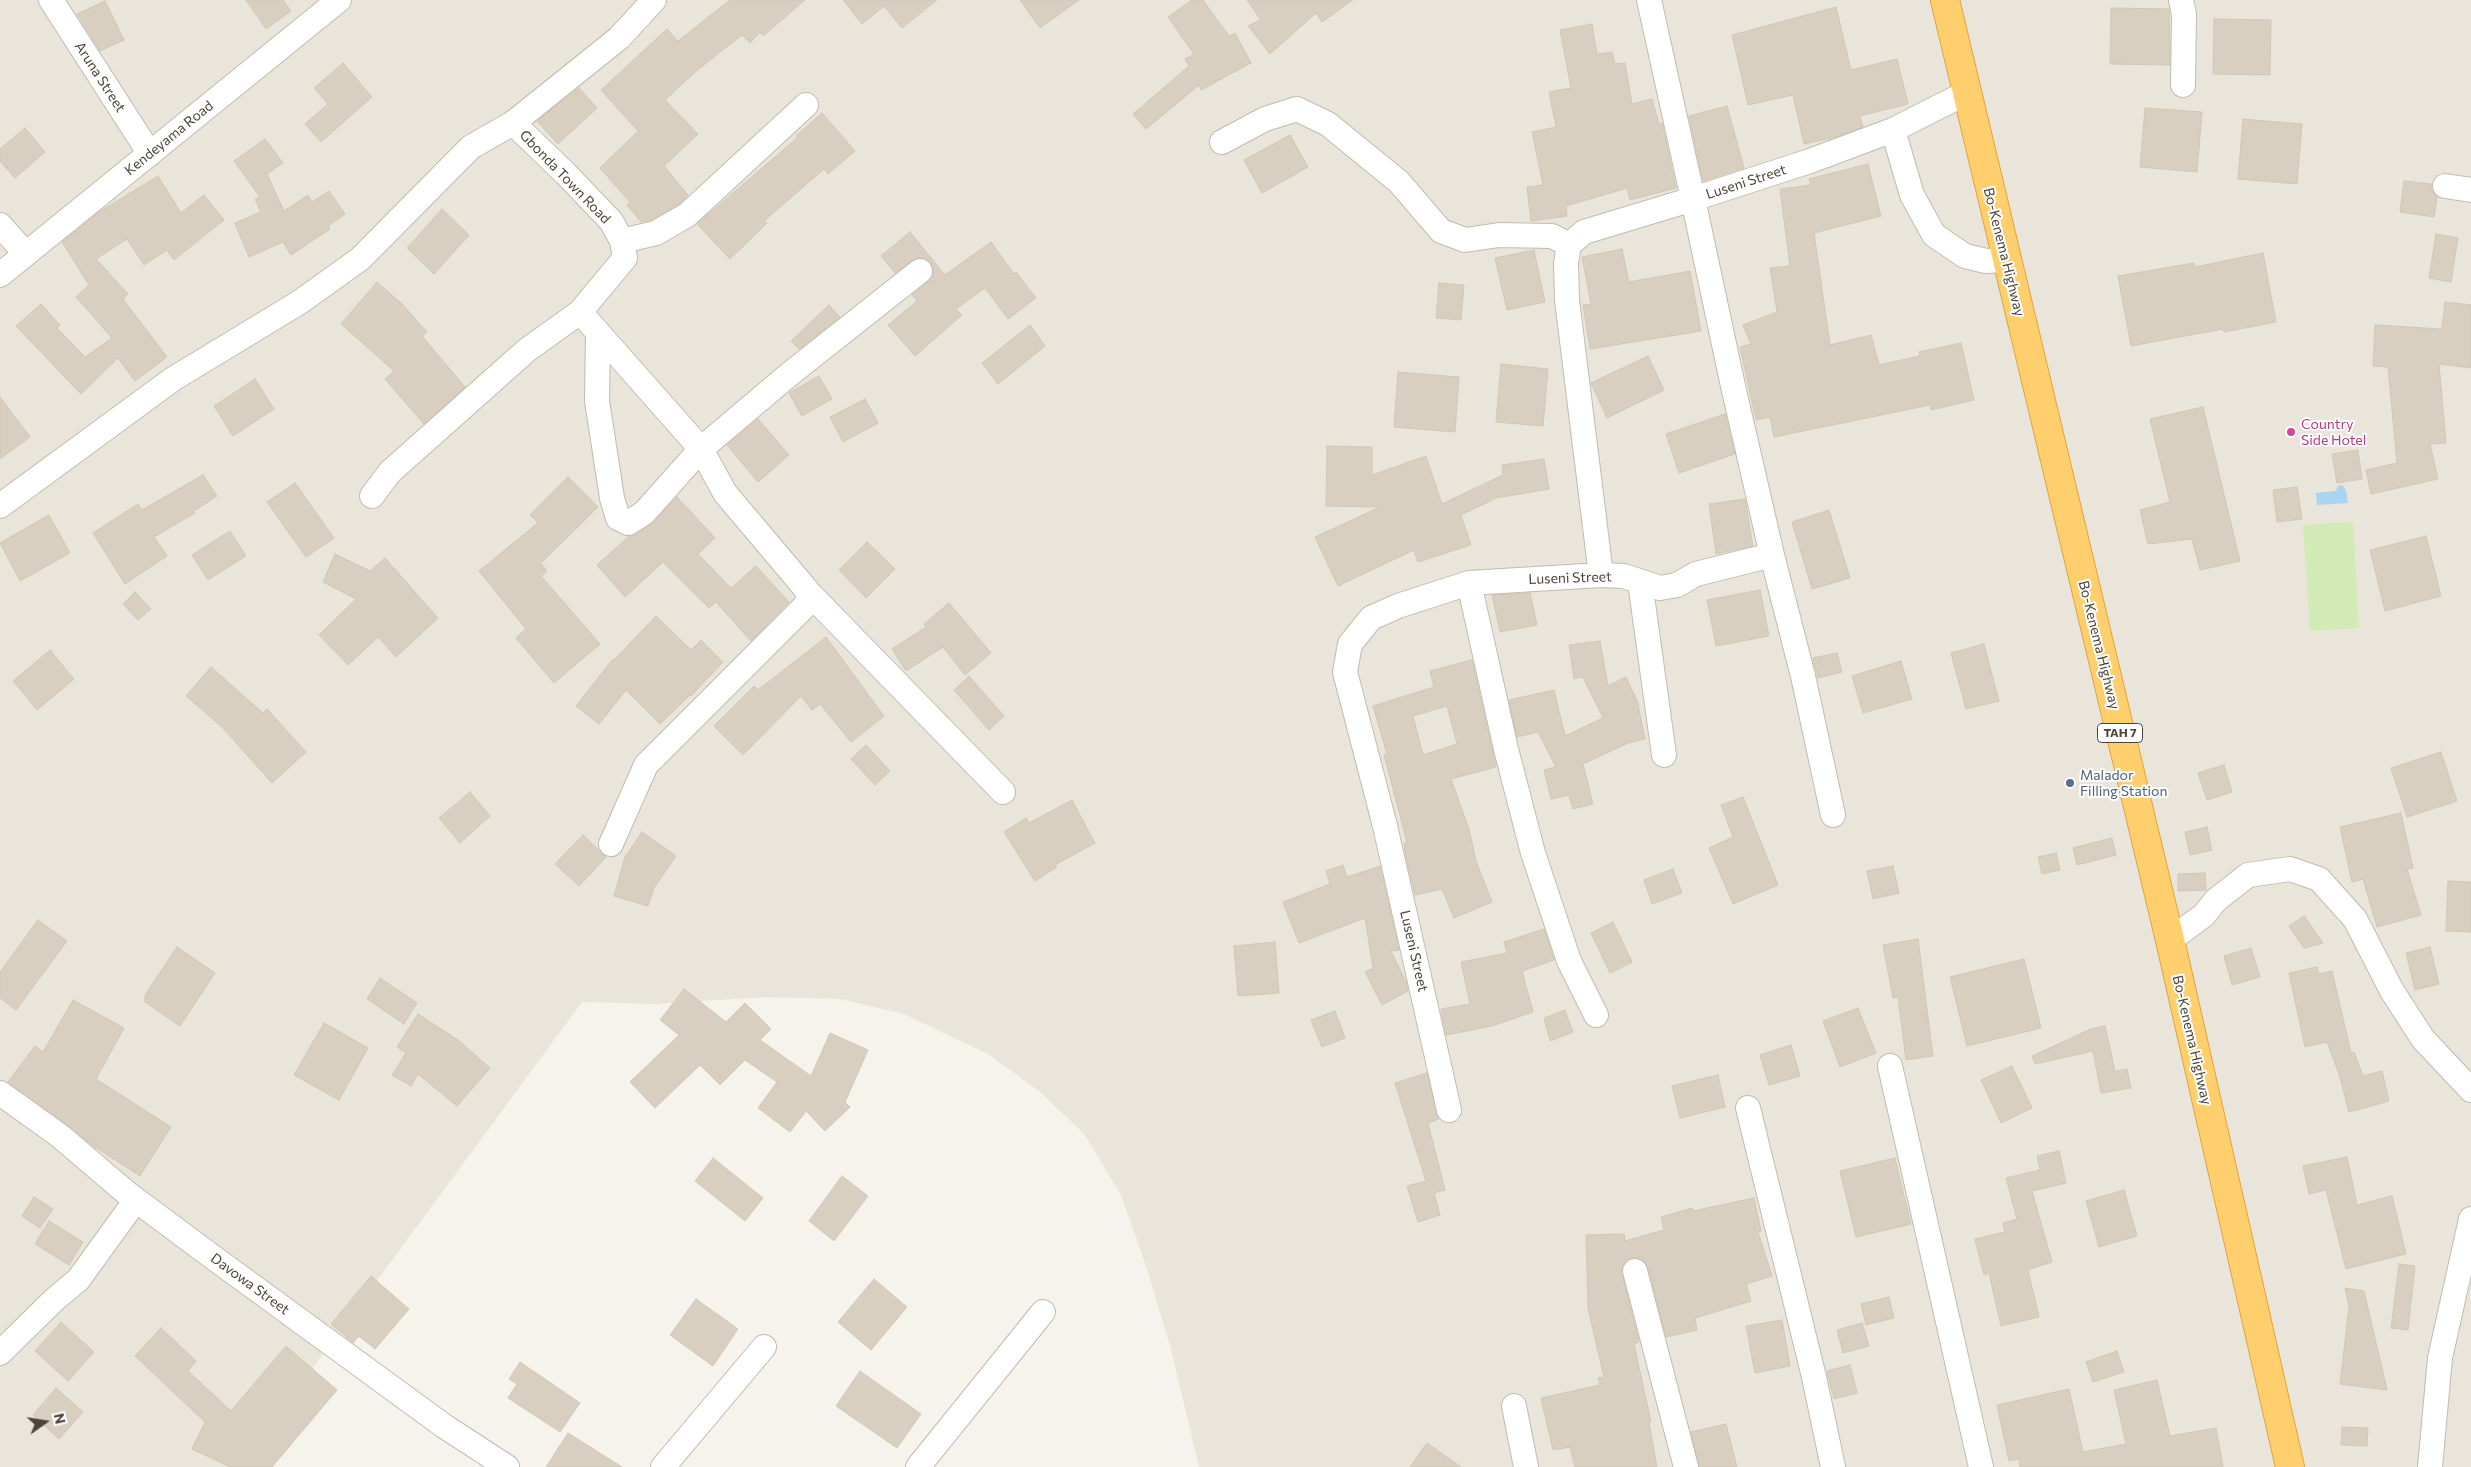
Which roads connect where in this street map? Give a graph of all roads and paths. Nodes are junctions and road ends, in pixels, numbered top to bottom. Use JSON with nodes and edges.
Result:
{"nodes":[{"id":1,"x":51,"y":0,"type":"edge"},
{"id":2,"x":339,"y":0,"type":"edge"},
{"id":3,"x":654,"y":0,"type":"edge"},
{"id":4,"x":1648,"y":0,"type":"edge"},
{"id":5,"x":1945,"y":0,"type":"edge"},
{"id":6,"x":2181,"y":0,"type":"edge"},
{"id":7,"x":2184,"y":85,"type":"dead end"},
{"id":8,"x":1966,"y":93,"type":"junction"},
{"id":9,"x":806,"y":106,"type":"dead end"},
{"id":10,"x":512,"y":123,"type":"junction"},
{"id":11,"x":1893,"y":130,"type":"junction"},
{"id":12,"x":1222,"y":142,"type":"dead end"},
{"id":13,"x":150,"y":154,"type":"junction"},
{"id":14,"x":2445,"y":186,"type":"dead end"},
{"id":15,"x":2471,"y":190,"type":"edge"},
{"id":16,"x":1693,"y":199,"type":"junction"},
{"id":17,"x":0,"y":225,"type":"edge"},
{"id":18,"x":622,"y":241,"type":"junction"},
{"id":19,"x":1569,"y":245,"type":"junction"},
{"id":20,"x":26,"y":254,"type":"junction"},
{"id":21,"x":2006,"y":260,"type":"junction"},
{"id":22,"x":920,"y":271,"type":"dead end"},
{"id":23,"x":0,"y":275,"type":"edge"},
{"id":24,"x":580,"y":312,"type":"junction"},
{"id":25,"x":598,"y":333,"type":"junction"},
{"id":26,"x":701,"y":449,"type":"junction"},
{"id":27,"x":372,"y":496,"type":"dead end"},
{"id":28,"x":0,"y":506,"type":"edge"},
{"id":29,"x":1772,"y":555,"type":"junction"},
{"id":30,"x":1601,"y":574,"type":"junction"},
{"id":31,"x":1640,"y":582,"type":"junction"},
{"id":32,"x":1469,"y":584,"type":"junction"},
{"id":33,"x":811,"y":595,"type":"junction"},
{"id":34,"x":1664,"y":754,"type":"dead end"},
{"id":35,"x":1004,"y":792,"type":"dead end"},
{"id":36,"x":1834,"y":814,"type":"dead end"},
{"id":37,"x":611,"y":844,"type":"dead end"},
{"id":38,"x":2170,"y":940,"type":"junction"},
{"id":39,"x":1596,"y":1015,"type":"dead end"},
{"id":40,"x":1890,"y":1066,"type":"dead end"},
{"id":41,"x":2471,"y":1090,"type":"edge"},
{"id":42,"x":0,"y":1093,"type":"edge"},
{"id":43,"x":1748,"y":1108,"type":"dead end"},
{"id":44,"x":1448,"y":1110,"type":"dead end"},
{"id":45,"x":136,"y":1200,"type":"junction"},
{"id":46,"x":2471,"y":1219,"type":"edge"},
{"id":47,"x":1635,"y":1271,"type":"dead end"},
{"id":48,"x":1043,"y":1312,"type":"dead end"},
{"id":49,"x":764,"y":1346,"type":"dead end"},
{"id":50,"x":0,"y":1353,"type":"edge"},
{"id":51,"x":1514,"y":1406,"type":"dead end"},
{"id":52,"x":507,"y":1467,"type":"edge"},
{"id":53,"x":663,"y":1467,"type":"edge"},
{"id":54,"x":918,"y":1467,"type":"edge"},
{"id":55,"x":1526,"y":1467,"type":"edge"},
{"id":56,"x":1686,"y":1467,"type":"edge"},
{"id":57,"x":1833,"y":1467,"type":"edge"},
{"id":58,"x":1981,"y":1467,"type":"edge"},
{"id":59,"x":2290,"y":1467,"type":"edge"},
{"id":60,"x":2430,"y":1467,"type":"edge"}],
"edges":[{"from":1,"to":13,"type":"street","name":"Aruna Street"},
{"from":2,"to":13,"type":"street","name":"Kendeyama Road"},
{"from":3,"to":10,"type":"street","name":"Gbonda Town Road"},
{"from":4,"to":16,"type":"street"},
{"from":5,"to":8,"type":"highway","name":"Bo-Kenema Highway","number":"TAH 7"},
{"from":6,"to":7,"type":"street"},
{"from":8,"to":11,"type":"street","name":"Luseni Street"},
{"from":8,"to":21,"type":"highway","name":"Bo-Kenema Highway","number":"TAH 7"},
{"from":9,"to":18,"type":"street"},
{"from":10,"to":18,"type":"street","name":"Gbonda Town Road"},
{"from":10,"to":28,"type":"street"},
{"from":11,"to":16,"type":"street","name":"Luseni Street"},
{"from":11,"to":21,"type":"street"},
{"from":12,"to":19,"type":"street"},
{"from":13,"to":20,"type":"street","name":"Kendeyama Road"},
{"from":14,"to":15,"type":"street"},
{"from":16,"to":19,"type":"street"},
{"from":16,"to":29,"type":"street","name":"Luseni Street"},
{"from":17,"to":20,"type":"street"},
{"from":18,"to":24,"type":"street"},
{"from":19,"to":30,"type":"street"},
{"from":20,"to":23,"type":"street","name":"Kendeyama Road"},
{"from":21,"to":38,"type":"highway","name":"Bo-Kenema Highway","number":"TAH 7"},
{"from":22,"to":26,"type":"street"},
{"from":24,"to":25,"type":"street"},
{"from":24,"to":27,"type":"street"},
{"from":25,"to":26,"type":"street"},
{"from":25,"to":26,"type":"street"},
{"from":26,"to":33,"type":"street"},
{"from":29,"to":31,"type":"street","name":"Luseni Street"},
{"from":29,"to":36,"type":"street"},
{"from":30,"to":31,"type":"street","name":"Luseni Street"},
{"from":30,"to":32,"type":"street","name":"Luseni Street"},
{"from":31,"to":34,"type":"street"},
{"from":32,"to":39,"type":"street"},
{"from":32,"to":44,"type":"street","name":"Luseni Street"},
{"from":33,"to":35,"type":"street"},
{"from":33,"to":37,"type":"street"},
{"from":38,"to":41,"type":"street"},
{"from":38,"to":59,"type":"highway","name":"Bo-Kenema Highway","number":"TAH 7"},
{"from":40,"to":58,"type":"street"},
{"from":42,"to":45,"type":"street","name":"Davowa Street"},
{"from":43,"to":57,"type":"street"},
{"from":45,"to":50,"type":"street"},
{"from":45,"to":52,"type":"street","name":"Davowa Street"},
{"from":46,"to":60,"type":"street"},
{"from":47,"to":56,"type":"street"},
{"from":48,"to":54,"type":"street"},
{"from":49,"to":53,"type":"street"},
{"from":51,"to":55,"type":"street"}]}
